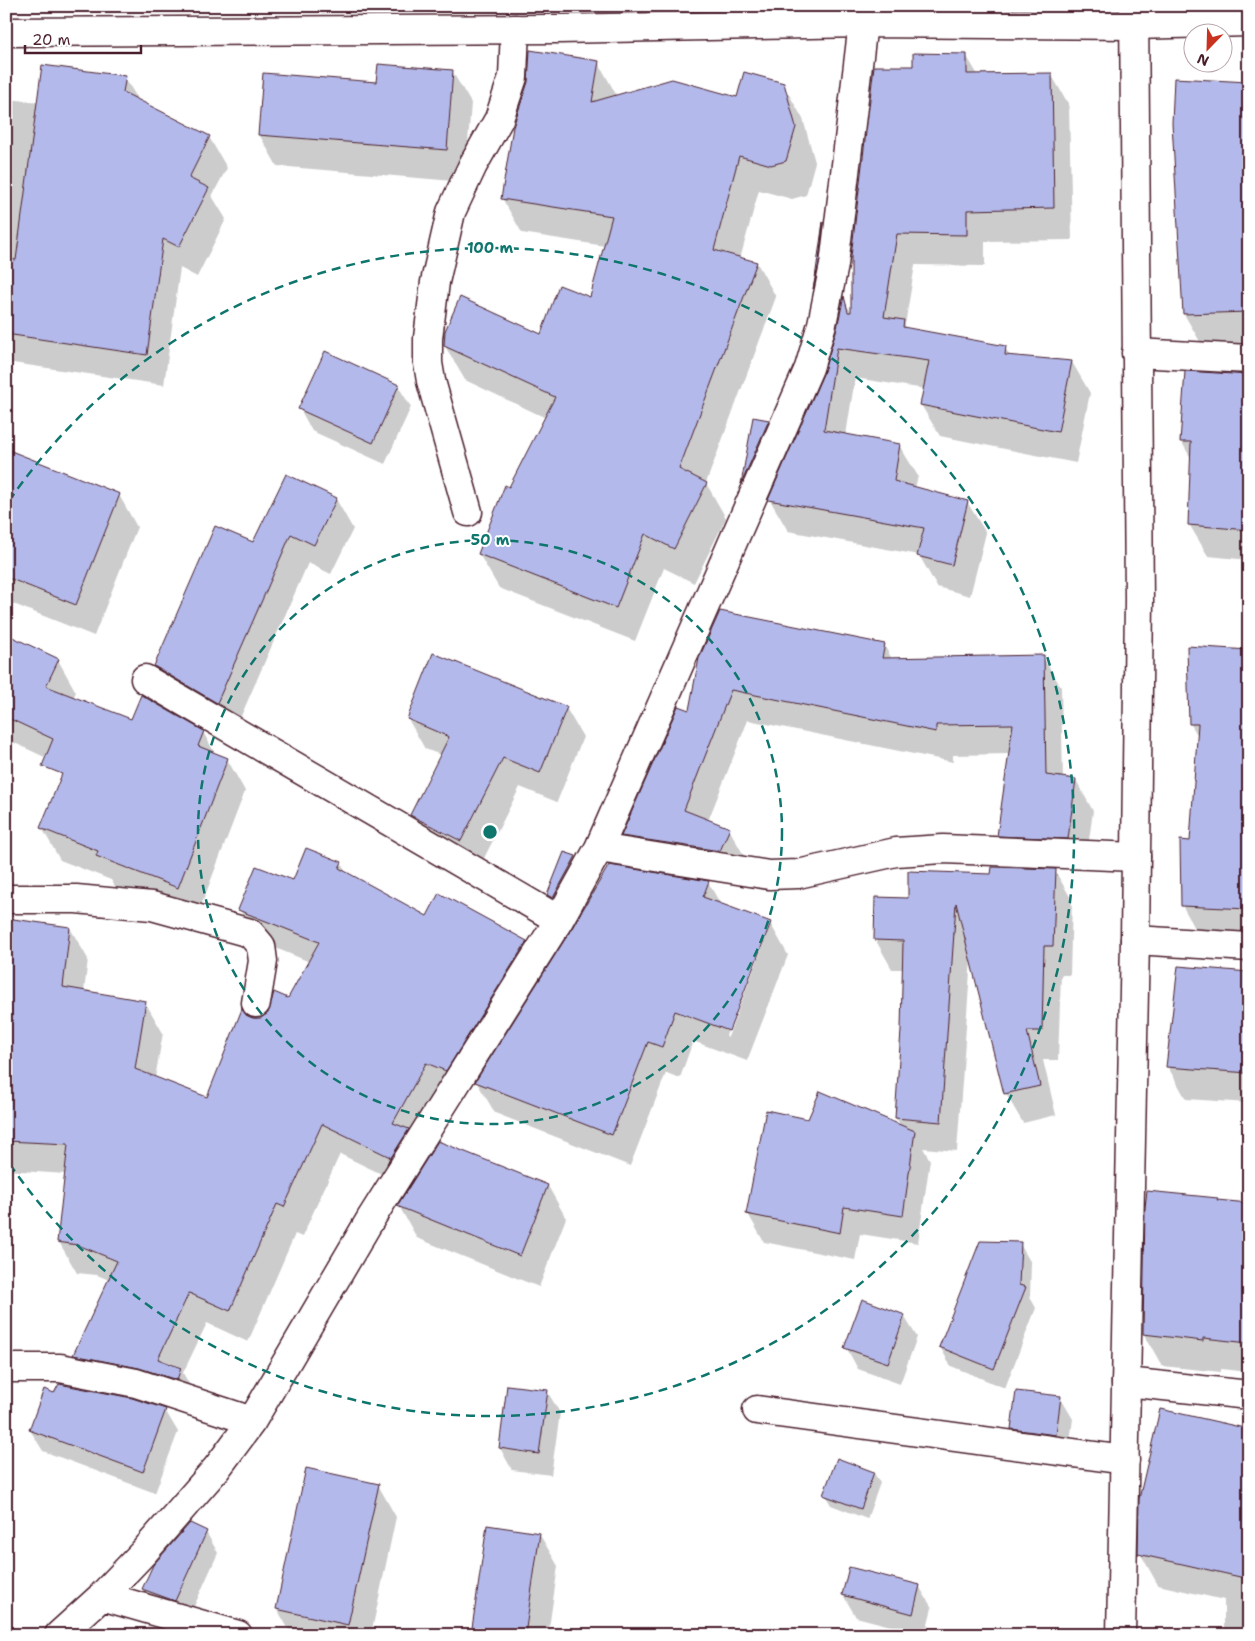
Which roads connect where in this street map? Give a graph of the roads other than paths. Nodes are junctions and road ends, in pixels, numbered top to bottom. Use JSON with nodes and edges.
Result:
{"nodes":[{"id":1,"x":1135,"y":16,"type":"edge"},
{"id":2,"x":1249,"y":22,"type":"edge"},
{"id":3,"x":863,"y":23,"type":"junction"},
{"id":4,"x":515,"y":29,"type":"junction"},
{"id":5,"x":6,"y":32,"type":"edge"},
{"id":6,"x":1136,"y":353,"type":"junction"},
{"id":7,"x":1249,"y":359,"type":"edge"},
{"id":8,"x":468,"y":512,"type":"dead end"},
{"id":9,"x":145,"y":679,"type":"dead end"},
{"id":10,"x":599,"y":848,"type":"junction"},
{"id":11,"x":1136,"y":857,"type":"junction"},
{"id":12,"x":6,"y":899,"type":"edge"},
{"id":13,"x":559,"y":920,"type":"junction"},
{"id":14,"x":1135,"y":940,"type":"junction"},
{"id":15,"x":1249,"y":947,"type":"edge"},
{"id":16,"x":256,"y":1003,"type":"dead end"},
{"id":17,"x":6,"y":1368,"type":"edge"},
{"id":18,"x":1126,"y":1382,"type":"junction"},
{"id":19,"x":1249,"y":1395,"type":"edge"},
{"id":20,"x":758,"y":1410,"type":"dead end"},
{"id":21,"x":252,"y":1422,"type":"junction"},
{"id":22,"x":1125,"y":1460,"type":"junction"},
{"id":23,"x":102,"y":1596,"type":"junction"},
{"id":24,"x":59,"y":1635,"type":"edge"},
{"id":25,"x":238,"y":1635,"type":"edge"},
{"id":26,"x":1121,"y":1635,"type":"edge"}],
"edges":[{"from":1,"to":2,"type":"street"},
{"from":1,"to":3,"type":"street"},
{"from":1,"to":6,"type":"street"},
{"from":3,"to":4,"type":"street"},
{"from":3,"to":10,"type":"street"},
{"from":4,"to":5,"type":"street"},
{"from":4,"to":8,"type":"street"},
{"from":6,"to":7,"type":"street"},
{"from":6,"to":11,"type":"street"},
{"from":9,"to":13,"type":"street"},
{"from":10,"to":11,"type":"street"},
{"from":10,"to":13,"type":"street"},
{"from":11,"to":14,"type":"street"},
{"from":12,"to":16,"type":"street"},
{"from":13,"to":21,"type":"street"},
{"from":14,"to":15,"type":"street"},
{"from":14,"to":18,"type":"street"},
{"from":17,"to":21,"type":"street"},
{"from":18,"to":19,"type":"street"},
{"from":18,"to":22,"type":"street"},
{"from":20,"to":22,"type":"street"},
{"from":21,"to":23,"type":"street"},
{"from":22,"to":26,"type":"street"},
{"from":23,"to":24,"type":"street"},
{"from":23,"to":25,"type":"street"}]}
